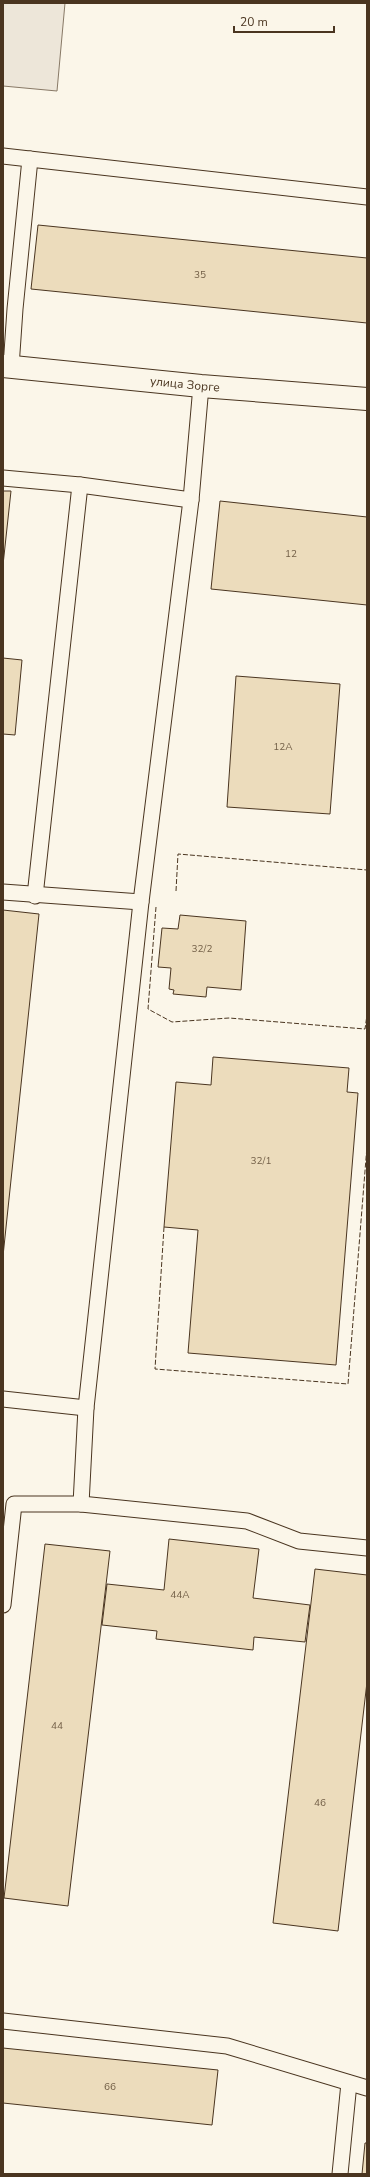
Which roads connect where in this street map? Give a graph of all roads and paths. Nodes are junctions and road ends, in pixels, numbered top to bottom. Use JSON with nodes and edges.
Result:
{"nodes":[{"id":1,"x":3,"y":156,"type":"edge"},
{"id":2,"x":30,"y":158,"type":"junction"},
{"id":3,"x":367,"y":197,"type":"edge"},
{"id":4,"x":7,"y":367,"type":"edge"},
{"id":5,"x":201,"y":386,"type":"junction"},
{"id":6,"x":367,"y":399,"type":"edge"},
{"id":7,"x":3,"y":478,"type":"edge"},
{"id":8,"x":80,"y":485,"type":"junction"},
{"id":9,"x":191,"y":500,"type":"junction"},
{"id":10,"x":3,"y":892,"type":"edge"},
{"id":11,"x":35,"y":896,"type":"junction"},
{"id":12,"x":141,"y":902,"type":"junction"},
{"id":13,"x":3,"y":1399,"type":"edge"},
{"id":14,"x":86,"y":1408,"type":"junction"},
{"id":15,"x":81,"y":1504,"type":"junction"},
{"id":16,"x":367,"y":1548,"type":"edge"},
{"id":17,"x":3,"y":1604,"type":"edge"},
{"id":18,"x":3,"y":2021,"type":"edge"},
{"id":19,"x":349,"y":2083,"type":"junction"},
{"id":20,"x":367,"y":2088,"type":"edge"},
{"id":21,"x":340,"y":2174,"type":"edge"}],
"edges":[{"from":1,"to":2,"type":"lane"},
{"from":2,"to":3,"type":"lane"},
{"from":2,"to":4,"type":"lane"},
{"from":4,"to":5,"type":"street","name":"улица Зорге"},
{"from":5,"to":6,"type":"street","name":"улица Зорге"},
{"from":5,"to":9,"type":"lane"},
{"from":7,"to":8,"type":"lane"},
{"from":8,"to":9,"type":"lane"},
{"from":8,"to":11,"type":"lane"},
{"from":9,"to":12,"type":"lane"},
{"from":10,"to":11,"type":"lane"},
{"from":11,"to":12,"type":"lane"},
{"from":12,"to":14,"type":"lane"},
{"from":13,"to":14,"type":"lane"},
{"from":14,"to":15,"type":"lane"},
{"from":15,"to":16,"type":"lane"},
{"from":15,"to":17,"type":"lane"},
{"from":18,"to":19,"type":"lane"},
{"from":19,"to":20,"type":"lane"},
{"from":19,"to":21,"type":"lane"}]}
